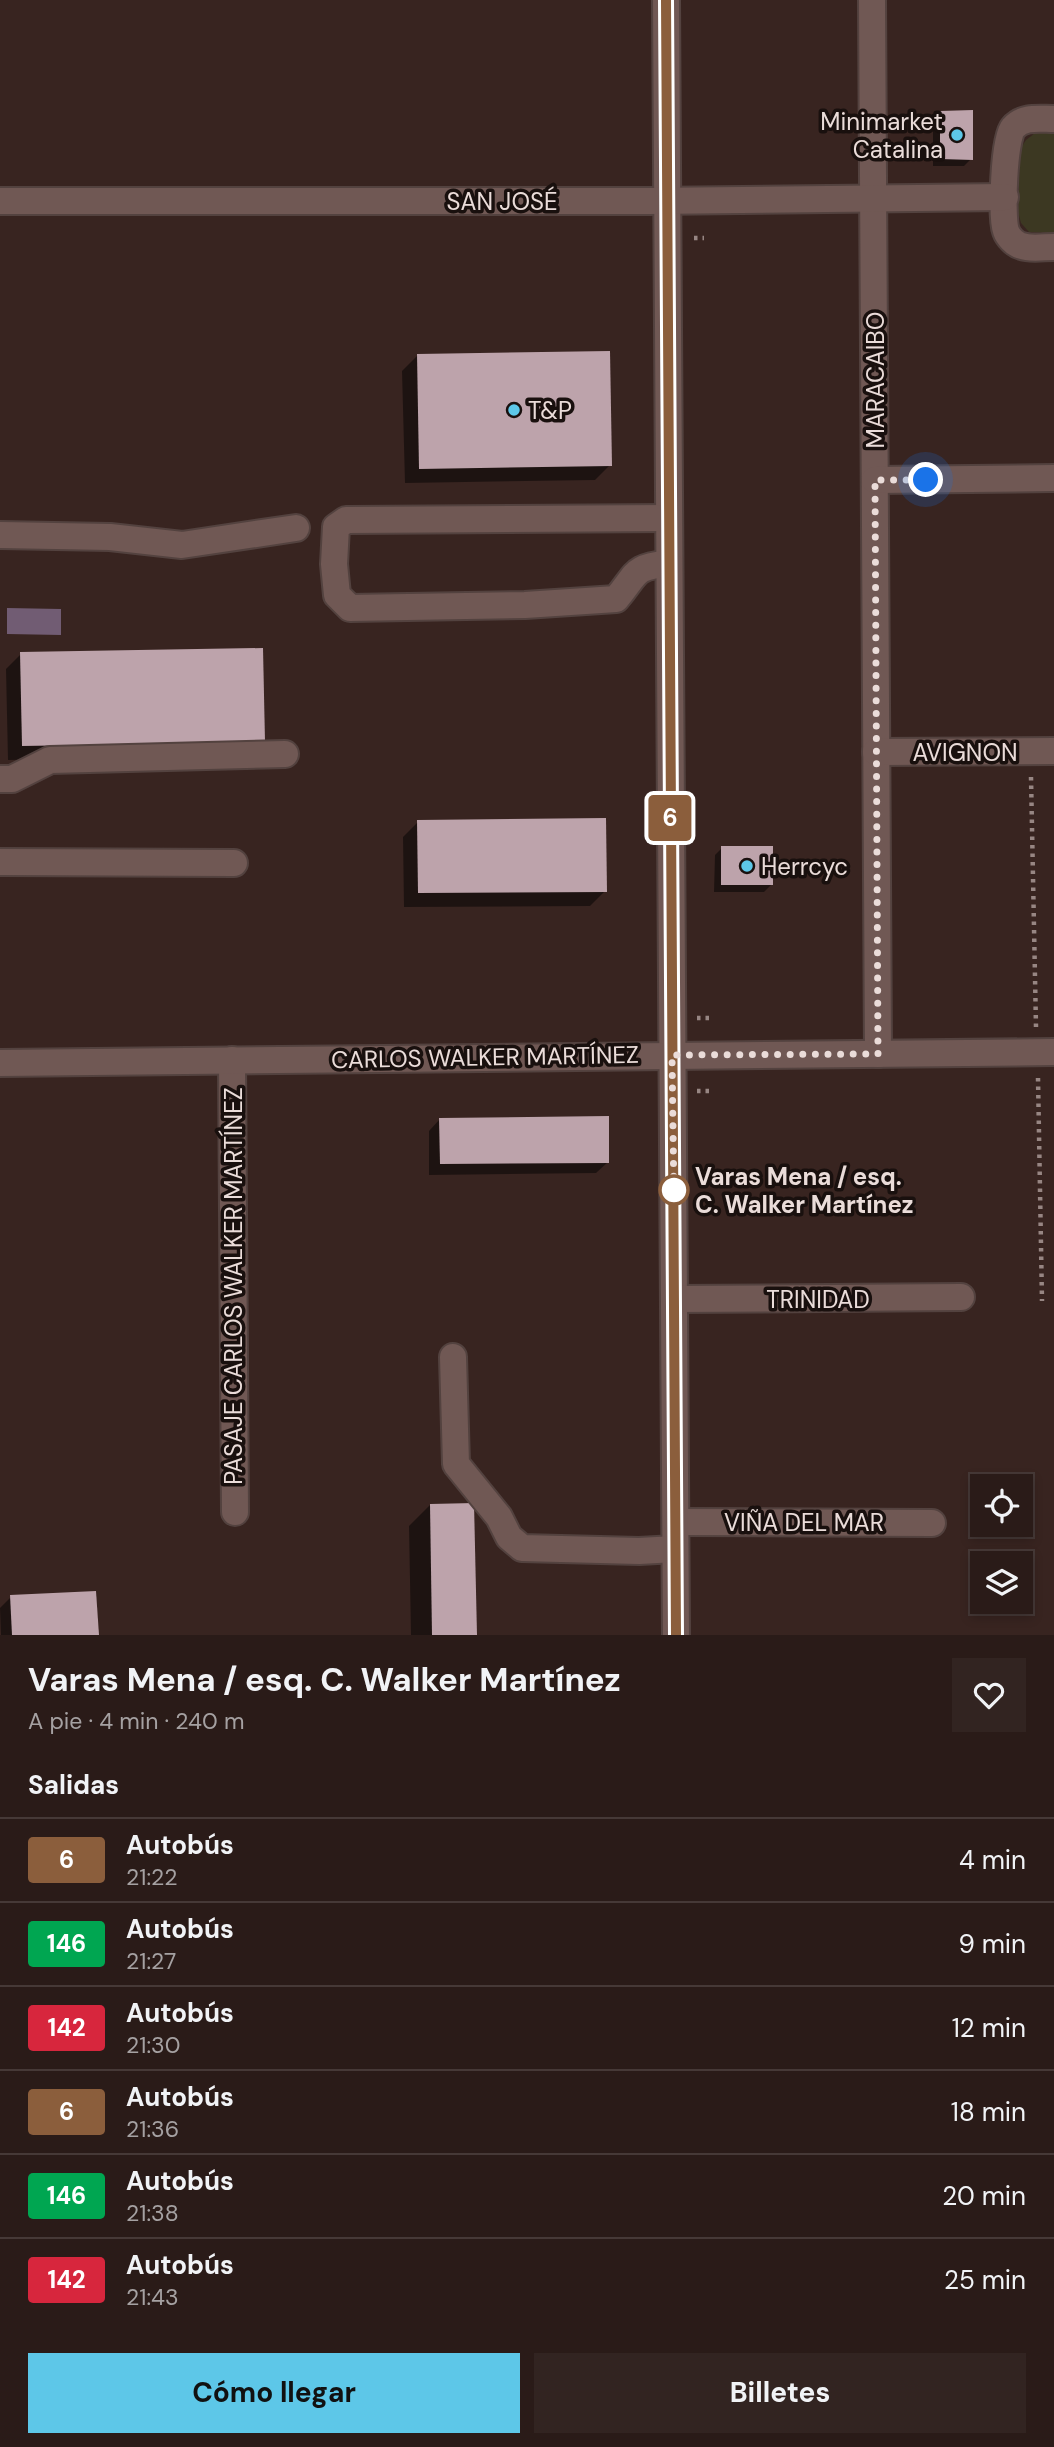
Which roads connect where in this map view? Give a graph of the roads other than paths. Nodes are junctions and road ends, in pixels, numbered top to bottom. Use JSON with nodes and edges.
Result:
{"nodes":[{"id":1,"x":666,"y":0,"type":"edge"},
{"id":2,"x":872,"y":0,"type":"edge"},
{"id":3,"x":1054,"y":119,"type":"edge"},
{"id":4,"x":1005,"y":197,"type":"junction"},
{"id":5,"x":873,"y":199,"type":"junction"},
{"id":6,"x":0,"y":201,"type":"edge"},
{"id":7,"x":667,"y":201,"type":"junction"},
{"id":8,"x":1054,"y":247,"type":"edge"},
{"id":9,"x":1054,"y":478,"type":"edge"},
{"id":10,"x":875,"y":480,"type":"junction"},
{"id":11,"x":669,"y":518,"type":"junction"},
{"id":12,"x":296,"y":528,"type":"dead end"},
{"id":13,"x":0,"y":535,"type":"edge"},
{"id":14,"x":669,"y":564,"type":"junction"},
{"id":15,"x":1042,"y":751,"type":"edge"},
{"id":16,"x":876,"y":752,"type":"junction"},
{"id":17,"x":285,"y":754,"type":"dead end"},
{"id":18,"x":0,"y":779,"type":"edge"},
{"id":19,"x":0,"y":862,"type":"edge"},
{"id":20,"x":234,"y":863,"type":"dead end"},
{"id":21,"x":1045,"y":1053,"type":"edge"},
{"id":22,"x":878,"y":1054,"type":"junction"},
{"id":23,"x":672,"y":1055,"type":"junction"},
{"id":24,"x":232,"y":1060,"type":"junction"},
{"id":25,"x":0,"y":1063,"type":"edge"},
{"id":26,"x":961,"y":1297,"type":"dead end"},
{"id":27,"x":676,"y":1300,"type":"junction"},
{"id":28,"x":453,"y":1357,"type":"dead end"},
{"id":29,"x":235,"y":1512,"type":"dead end"},
{"id":30,"x":676,"y":1522,"type":"junction"},
{"id":31,"x":932,"y":1522,"type":"dead end"},
{"id":32,"x":675,"y":1549,"type":"junction"},
{"id":33,"x":676,"y":1635,"type":"edge"}],
"edges":[{"from":1,"to":7,"type":"street"},
{"from":2,"to":5,"type":"street","name":"MARACAIBO"},
{"from":3,"to":4,"type":"street"},
{"from":4,"to":5,"type":"street","name":"SAN JOSÉ"},
{"from":4,"to":8,"type":"street"},
{"from":5,"to":7,"type":"street","name":"SAN JOSÉ"},
{"from":5,"to":10,"type":"street","name":"MARACAIBO"},
{"from":6,"to":7,"type":"street","name":"SAN JOSÉ"},
{"from":7,"to":11,"type":"street"},
{"from":9,"to":10,"type":"street"},
{"from":10,"to":16,"type":"street","name":"MARACAIBO"},
{"from":11,"to":14,"type":"street"},
{"from":11,"to":14,"type":"street"},
{"from":12,"to":13,"type":"street"},
{"from":14,"to":23,"type":"street"},
{"from":15,"to":16,"type":"street","name":"AVIGNON"},
{"from":16,"to":22,"type":"street","name":"MARACAIBO"},
{"from":17,"to":18,"type":"street"},
{"from":19,"to":20,"type":"street"},
{"from":21,"to":22,"type":"street","name":"CARLOS WALKER MARTÍNEZ"},
{"from":22,"to":23,"type":"street","name":"CARLOS WALKER MARTÍNEZ"},
{"from":23,"to":24,"type":"street","name":"CARLOS WALKER MARTÍNEZ"},
{"from":23,"to":27,"type":"street"},
{"from":24,"to":25,"type":"street","name":"CARLOS WALKER MARTÍNEZ"},
{"from":24,"to":29,"type":"street","name":"PASAJE CARLOS WALKER MARTÍNEZ"},
{"from":26,"to":27,"type":"street","name":"TRINIDAD"},
{"from":27,"to":30,"type":"street"},
{"from":28,"to":32,"type":"street"},
{"from":30,"to":31,"type":"street","name":"VIÑA DEL MAR"},
{"from":30,"to":32,"type":"street"},
{"from":32,"to":33,"type":"street"}]}
